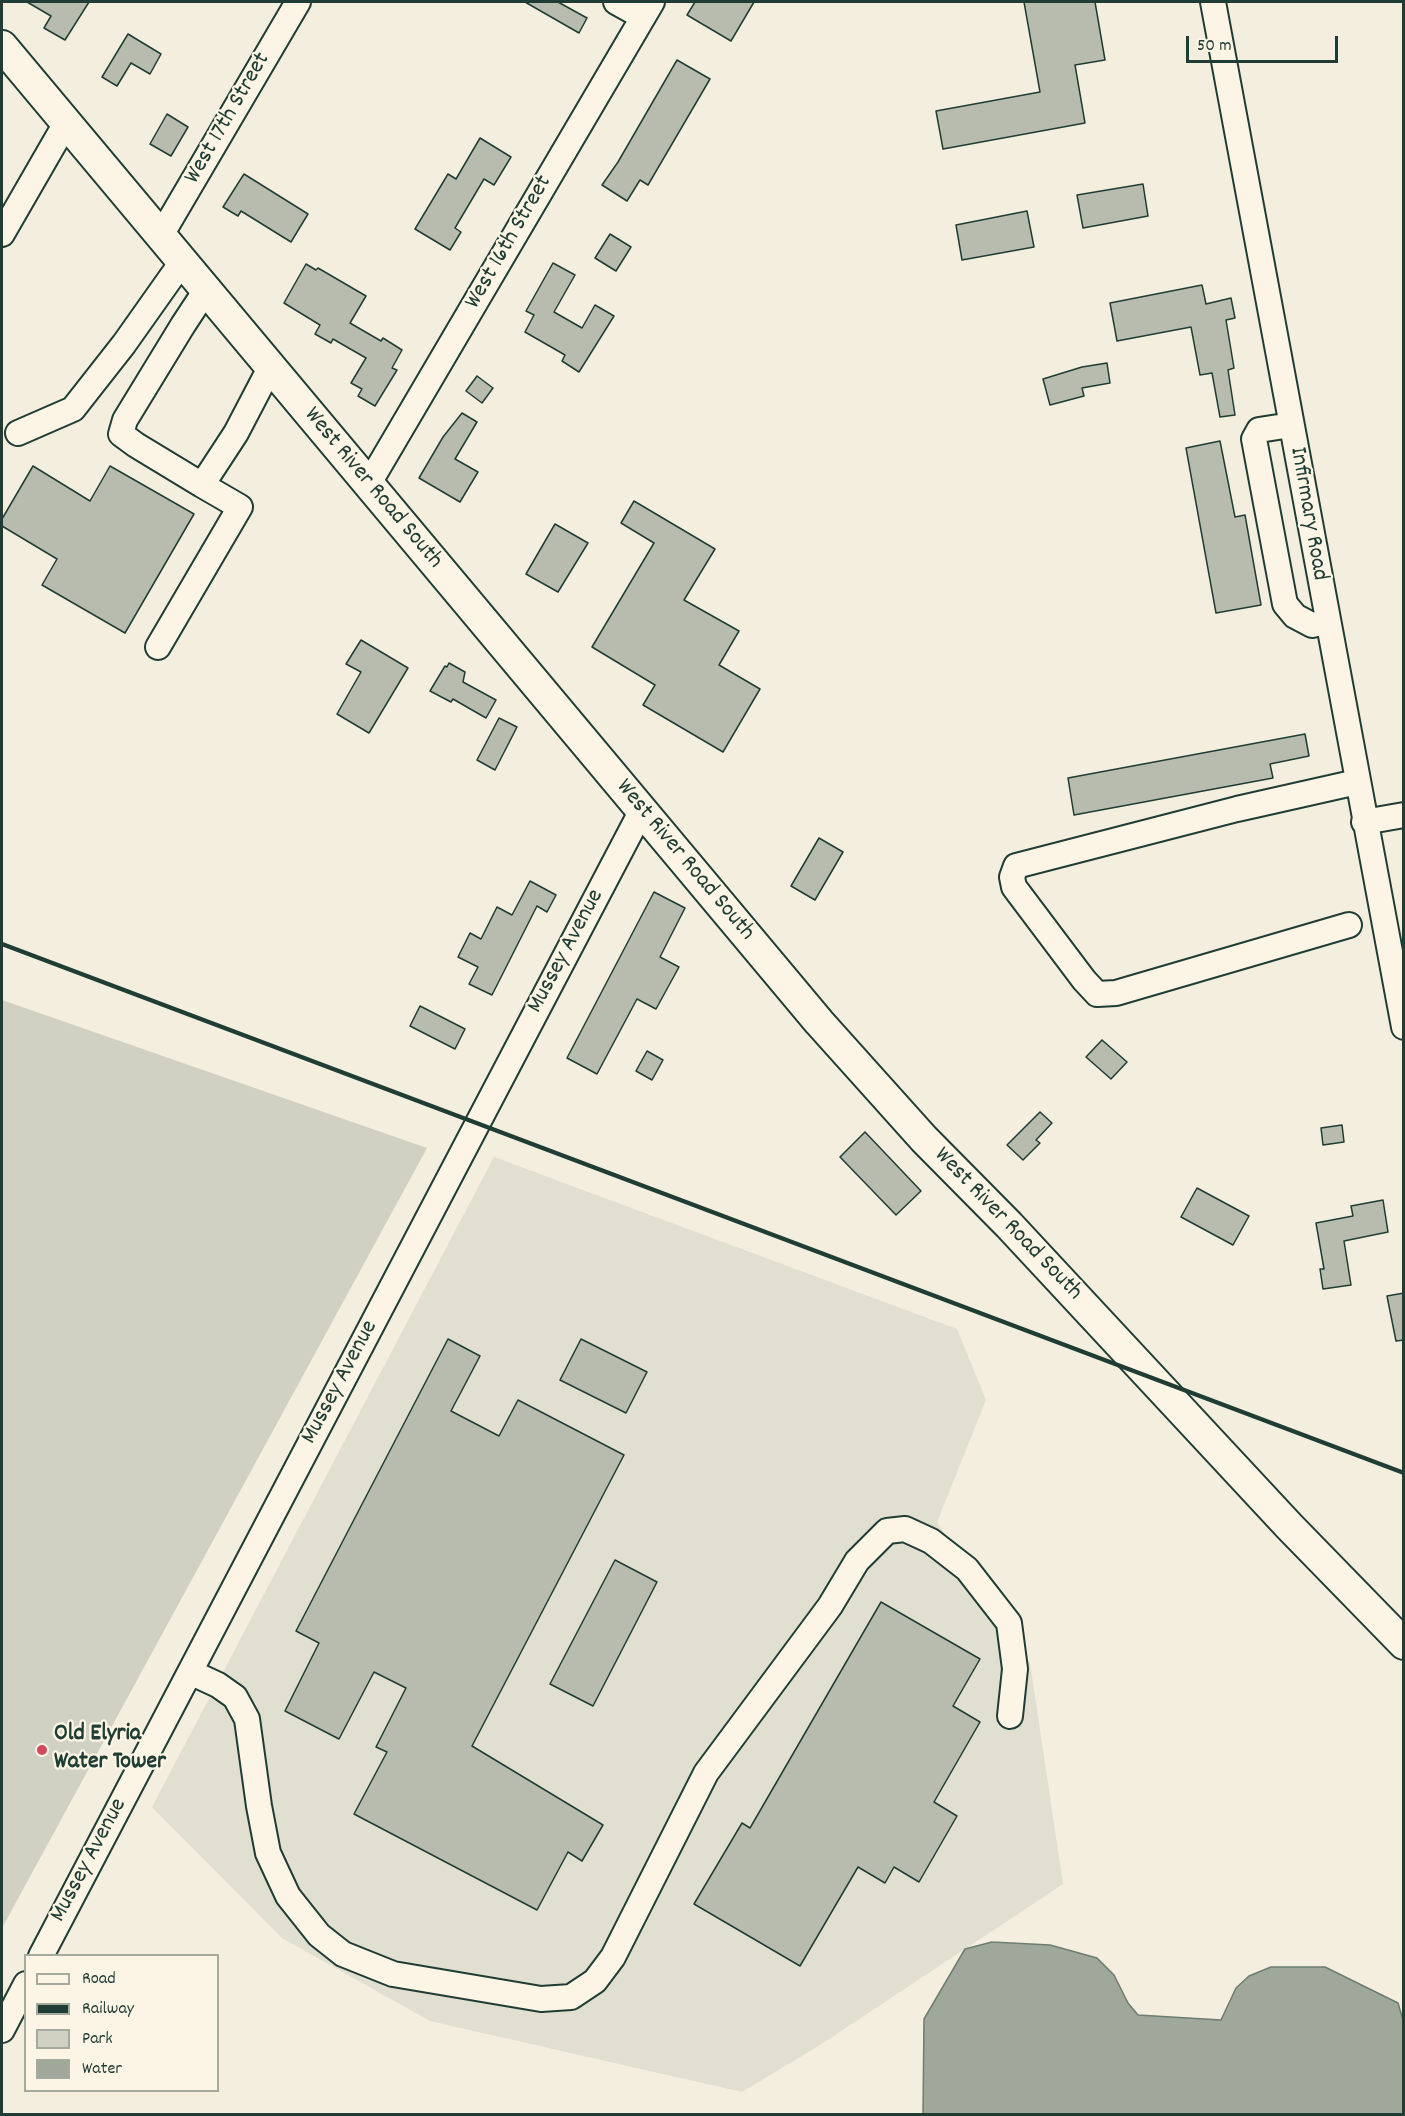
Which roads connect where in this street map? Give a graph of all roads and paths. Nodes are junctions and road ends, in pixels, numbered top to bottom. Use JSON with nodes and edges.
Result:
{"nodes":[{"id":1,"x":298,"y":2,"type":"edge"},
{"id":2,"x":616,"y":2,"type":"edge"},
{"id":3,"x":1213,"y":2,"type":"edge"},
{"id":4,"x":647,"y":9,"type":"edge"},
{"id":5,"x":2,"y":46,"type":"edge"},
{"id":6,"x":66,"y":123,"type":"junction"},
{"id":7,"x":2,"y":234,"type":"edge"},
{"id":8,"x":160,"y":237,"type":"junction"},
{"id":9,"x":182,"y":262,"type":"junction"},
{"id":10,"x":206,"y":290,"type":"junction"},
{"id":11,"x":271,"y":366,"type":"junction"},
{"id":12,"x":1291,"y":424,"type":"junction"},
{"id":13,"x":18,"y":433,"type":"dead end"},
{"id":14,"x":202,"y":485,"type":"junction"},
{"id":15,"x":368,"y":485,"type":"junction"},
{"id":16,"x":1327,"y":622,"type":"junction"},
{"id":17,"x":158,"y":647,"type":"dead end"},
{"id":18,"x":1357,"y":782,"type":"junction"},
{"id":19,"x":642,"y":810,"type":"junction"},
{"id":20,"x":1404,"y":815,"type":"edge"},
{"id":21,"x":1364,"y":822,"type":"junction"},
{"id":22,"x":1349,"y":925,"type":"dead end"},
{"id":23,"x":1404,"y":1027,"type":"edge"},
{"id":24,"x":1404,"y":1644,"type":"edge"},
{"id":25,"x":190,"y":1672,"type":"junction"},
{"id":26,"x":1010,"y":1716,"type":"dead end"},
{"id":27,"x":42,"y":1954,"type":"edge"},
{"id":28,"x":24,"y":1988,"type":"edge"},
{"id":29,"x":2,"y":2030,"type":"edge"}],
"edges":[{"from":1,"to":8,"type":"street","name":"West 17th Street"},
{"from":2,"to":4,"type":"street"},
{"from":3,"to":12,"type":"street","name":"Infirmary Road"},
{"from":4,"to":15,"type":"street","name":"West 16th Street"},
{"from":5,"to":6,"type":"main road","name":"West River Road South"},
{"from":6,"to":7,"type":"street"},
{"from":6,"to":8,"type":"main road","name":"West River Road South"},
{"from":8,"to":9,"type":"main road","name":"West River Road South"},
{"from":9,"to":10,"type":"main road","name":"West River Road South"},
{"from":9,"to":13,"type":"street"},
{"from":10,"to":11,"type":"main road","name":"West River Road South"},
{"from":10,"to":14,"type":"street"},
{"from":11,"to":14,"type":"street"},
{"from":11,"to":15,"type":"main road","name":"West River Road South"},
{"from":12,"to":16,"type":"street","name":"Infirmary Road"},
{"from":12,"to":16,"type":"street"},
{"from":14,"to":17,"type":"street"},
{"from":15,"to":19,"type":"main road","name":"West River Road South"},
{"from":16,"to":18,"type":"street","name":"Infirmary Road"},
{"from":18,"to":21,"type":"street","name":"Infirmary Road"},
{"from":18,"to":22,"type":"street"},
{"from":19,"to":24,"type":"main road","name":"West River Road South"},
{"from":19,"to":25,"type":"street","name":"Mussey Avenue"},
{"from":20,"to":21,"type":"street"},
{"from":21,"to":23,"type":"street","name":"Infirmary Road"},
{"from":25,"to":26,"type":"street"},
{"from":25,"to":27,"type":"street","name":"Mussey Avenue"},
{"from":28,"to":29,"type":"street"}]}
